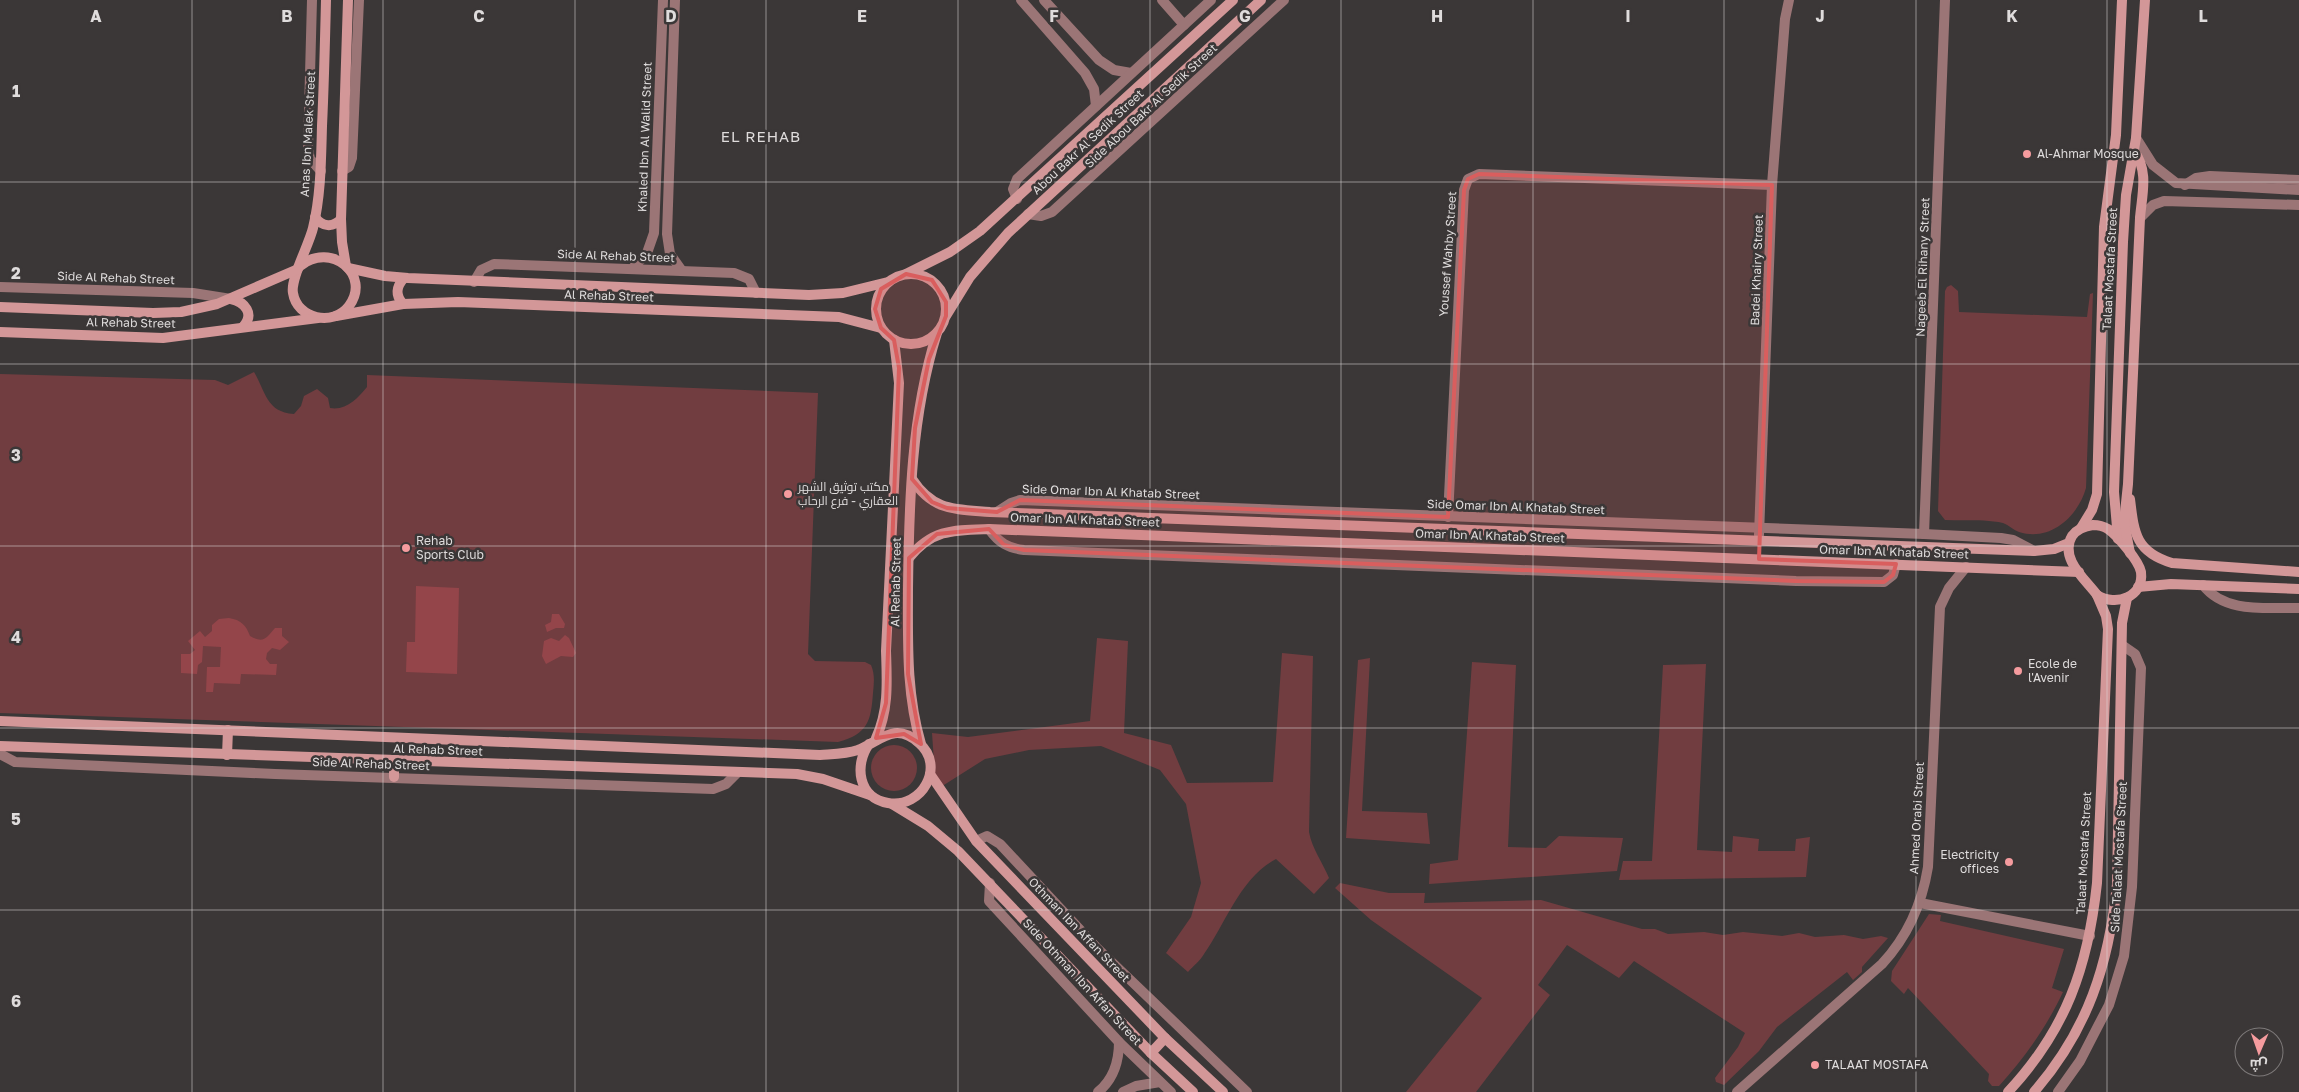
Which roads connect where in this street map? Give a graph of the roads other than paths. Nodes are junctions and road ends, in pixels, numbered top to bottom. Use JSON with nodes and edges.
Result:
{"nodes":[{"id":1,"x":312,"y":0,"type":"edge"},
{"id":2,"x":326,"y":0,"type":"edge"},
{"id":3,"x":348,"y":0,"type":"edge"},
{"id":4,"x":359,"y":0,"type":"edge"},
{"id":5,"x":663,"y":0,"type":"edge"},
{"id":6,"x":675,"y":0,"type":"edge"},
{"id":7,"x":1021,"y":0,"type":"edge"},
{"id":8,"x":1044,"y":0,"type":"edge"},
{"id":9,"x":1162,"y":0,"type":"edge"},
{"id":10,"x":1211,"y":0,"type":"edge"},
{"id":11,"x":1233,"y":0,"type":"edge"},
{"id":12,"x":1261,"y":0,"type":"edge"},
{"id":13,"x":1284,"y":0,"type":"edge"},
{"id":14,"x":1790,"y":0,"type":"edge"},
{"id":15,"x":1946,"y":0,"type":"edge"},
{"id":16,"x":2122,"y":0,"type":"edge"},
{"id":17,"x":2145,"y":0,"type":"edge"},
{"id":18,"x":1184,"y":25,"type":"junction"},
{"id":19,"x":1131,"y":73,"type":"junction"},
{"id":20,"x":1096,"y":106,"type":"junction"},
{"id":21,"x":658,"y":112,"type":"junction"},
{"id":22,"x":671,"y":113,"type":"junction"},
{"id":23,"x":2136,"y":138,"type":"junction"},
{"id":24,"x":2134,"y":151,"type":"junction"},
{"id":25,"x":321,"y":170,"type":"junction"},
{"id":26,"x":342,"y":171,"type":"junction"},
{"id":27,"x":2299,"y":180,"type":"edge"},
{"id":28,"x":1772,"y":184,"type":"junction"},
{"id":29,"x":2184,"y":185,"type":"junction"},
{"id":30,"x":2299,"y":190,"type":"edge"},
{"id":31,"x":1017,"y":199,"type":"junction"},
{"id":32,"x":2299,"y":204,"type":"edge"},
{"id":33,"x":1028,"y":214,"type":"junction"},
{"id":34,"x":315,"y":218,"type":"junction"},
{"id":35,"x":2140,"y":218,"type":"junction"},
{"id":36,"x":341,"y":219,"type":"junction"},
{"id":37,"x":347,"y":267,"type":"junction"},
{"id":38,"x":299,"y":268,"type":"junction"},
{"id":39,"x":632,"y":269,"type":"junction"},
{"id":40,"x":682,"y":270,"type":"junction"},
{"id":41,"x":906,"y":274,"type":"junction"},
{"id":42,"x":404,"y":278,"type":"junction"},
{"id":43,"x":474,"y":282,"type":"junction"},
{"id":44,"x":888,"y":282,"type":"junction"},
{"id":45,"x":0,"y":287,"type":"edge"},
{"id":46,"x":756,"y":293,"type":"junction"},
{"id":47,"x":231,"y":298,"type":"junction"},
{"id":48,"x":403,"y":304,"type":"junction"},
{"id":49,"x":0,"y":308,"type":"edge"},
{"id":50,"x":336,"y":316,"type":"junction"},
{"id":51,"x":946,"y":316,"type":"junction"},
{"id":52,"x":320,"y":318,"type":"junction"},
{"id":53,"x":242,"y":327,"type":"junction"},
{"id":54,"x":881,"y":328,"type":"junction"},
{"id":55,"x":0,"y":332,"type":"edge"},
{"id":56,"x":937,"y":333,"type":"junction"},
{"id":57,"x":894,"y":340,"type":"junction"},
{"id":58,"x":912,"y":479,"type":"junction"},
{"id":59,"x":2128,"y":484,"type":"junction"},
{"id":60,"x":997,"y":512,"type":"junction"},
{"id":61,"x":1448,"y":517,"type":"junction"},
{"id":62,"x":2082,"y":528,"type":"junction"},
{"id":63,"x":989,"y":529,"type":"junction"},
{"id":64,"x":1759,"y":529,"type":"junction"},
{"id":65,"x":1523,"y":532,"type":"junction"},
{"id":66,"x":1924,"y":534,"type":"junction"},
{"id":67,"x":2118,"y":539,"type":"junction"},
{"id":68,"x":1759,"y":542,"type":"junction"},
{"id":69,"x":2069,"y":543,"type":"junction"},
{"id":70,"x":1522,"y":550,"type":"junction"},
{"id":71,"x":2034,"y":551,"type":"junction"},
{"id":72,"x":2130,"y":553,"type":"junction"},
{"id":73,"x":909,"y":558,"type":"junction"},
{"id":74,"x":1896,"y":564,"type":"junction"},
{"id":75,"x":1966,"y":567,"type":"junction"},
{"id":76,"x":2079,"y":572,"type":"junction"},
{"id":77,"x":2299,"y":572,"type":"edge"},
{"id":78,"x":2203,"y":585,"type":"junction"},
{"id":79,"x":2138,"y":587,"type":"junction"},
{"id":80,"x":2299,"y":589,"type":"edge"},
{"id":81,"x":2097,"y":595,"type":"junction"},
{"id":82,"x":2127,"y":598,"type":"junction"},
{"id":83,"x":2299,"y":608,"type":"edge"},
{"id":84,"x":2122,"y":645,"type":"junction"},
{"id":85,"x":0,"y":722,"type":"edge"},
{"id":86,"x":228,"y":730,"type":"junction"},
{"id":87,"x":873,"y":741,"type":"junction"},
{"id":88,"x":921,"y":744,"type":"junction"},
{"id":89,"x":0,"y":746,"type":"edge"},
{"id":90,"x":0,"y":754,"type":"edge"},
{"id":91,"x":227,"y":755,"type":"junction"},
{"id":92,"x":2101,"y":758,"type":"junction"},
{"id":93,"x":2119,"y":758,"type":"junction"},
{"id":94,"x":394,"y":761,"type":"junction"},
{"id":95,"x":738,"y":773,"type":"junction"},
{"id":96,"x":930,"y":774,"type":"junction"},
{"id":97,"x":394,"y":777,"type":"junction"},
{"id":98,"x":872,"y":796,"type":"junction"},
{"id":99,"x":891,"y":804,"type":"junction"},
{"id":100,"x":976,"y":840,"type":"junction"},
{"id":101,"x":990,"y":883,"type":"junction"},
{"id":102,"x":1920,"y":903,"type":"junction"},
{"id":103,"x":2090,"y":936,"type":"junction"},
{"id":104,"x":1164,"y":1038,"type":"junction"},
{"id":105,"x":1120,"y":1042,"type":"junction"},
{"id":106,"x":1150,"y":1053,"type":"junction"},
{"id":107,"x":1160,"y":1082,"type":"junction"},
{"id":108,"x":1098,"y":1092,"type":"edge"},
{"id":109,"x":1124,"y":1092,"type":"edge"},
{"id":110,"x":1171,"y":1092,"type":"edge"},
{"id":111,"x":1193,"y":1092,"type":"edge"},
{"id":112,"x":1223,"y":1092,"type":"edge"},
{"id":113,"x":1247,"y":1092,"type":"edge"},
{"id":114,"x":1737,"y":1092,"type":"edge"},
{"id":115,"x":2008,"y":1092,"type":"edge"},
{"id":116,"x":2034,"y":1092,"type":"edge"},
{"id":117,"x":2058,"y":1092,"type":"edge"}],
"edges":[{"from":1,"to":25,"type":"street"},
{"from":2,"to":25,"type":"street","name":"Anas Ibn Malek Street"},
{"from":3,"to":26,"type":"street"},
{"from":4,"to":26,"type":"street"},
{"from":5,"to":21,"type":"street","name":"Khaled Ibn Al Walid Street"},
{"from":6,"to":22,"type":"street","name":"Khaled Ibn Al Walid Street"},
{"from":7,"to":20,"type":"street"},
{"from":8,"to":19,"type":"street"},
{"from":9,"to":18,"type":"street"},
{"from":10,"to":18,"type":"street"},
{"from":11,"to":31,"type":"street","name":"Abou Bakr Al Sedik Street"},
{"from":12,"to":33,"type":"street","name":"Abou Bakr Al Sedik Street"},
{"from":13,"to":33,"type":"street","name":"Side Abou Bakr Al Sedik Street"},
{"from":14,"to":28,"type":"street","name":"Badei Khairy Street"},
{"from":15,"to":66,"type":"street","name":"Nageeb El Rihany Street"},
{"from":16,"to":62,"type":"street","name":"Talaat Mostafa Street"},
{"from":17,"to":23,"type":"street","name":"Talaat Mostafa Street"},
{"from":18,"to":19,"type":"street"},
{"from":19,"to":20,"type":"street"},
{"from":20,"to":31,"type":"street"},
{"from":21,"to":22,"type":"street"},
{"from":21,"to":39,"type":"street","name":"Khaled Ibn Al Walid Street"},
{"from":22,"to":40,"type":"street","name":"Khaled Ibn Al Walid Street"},
{"from":23,"to":24,"type":"street","name":"Talaat Mostafa Street"},
{"from":23,"to":29,"type":"street"},
{"from":24,"to":35,"type":"street"},
{"from":24,"to":67,"type":"street","name":"Talaat Mostafa Street"},
{"from":25,"to":34,"type":"street","name":"Anas Ibn Malek Street"},
{"from":26,"to":36,"type":"street"},
{"from":27,"to":29,"type":"street"},
{"from":28,"to":61,"type":"street","name":"Youssef Wahby Street"},
{"from":28,"to":64,"type":"street","name":"Badei Khairy Street"},
{"from":29,"to":30,"type":"street"},
{"from":31,"to":41,"type":"street","name":"Abou Bakr Al Sedik Street"},
{"from":32,"to":35,"type":"street"},
{"from":33,"to":51,"type":"street","name":"Abou Bakr Al Sedik Street"},
{"from":34,"to":36,"type":"street"},
{"from":34,"to":38,"type":"street","name":"Anas Ibn Malek Street"},
{"from":35,"to":59,"type":"street"},
{"from":36,"to":37,"type":"street"},
{"from":37,"to":38,"type":"street"},
{"from":37,"to":42,"type":"street","name":"Al Rehab Street"},
{"from":37,"to":50,"type":"street"},
{"from":38,"to":47,"type":"street","name":"Al Rehab Street"},
{"from":38,"to":52,"type":"street"},
{"from":39,"to":40,"type":"street","name":"Side Al Rehab Street"},
{"from":39,"to":43,"type":"street","name":"Side Al Rehab Street"},
{"from":40,"to":46,"type":"street","name":"Side Al Rehab Street"},
{"from":41,"to":44,"type":"street"},
{"from":41,"to":51,"type":"street"},
{"from":42,"to":43,"type":"street","name":"Al Rehab Street"},
{"from":42,"to":48,"type":"street"},
{"from":43,"to":46,"type":"street","name":"Al Rehab Street"},
{"from":44,"to":46,"type":"street","name":"Al Rehab Street"},
{"from":44,"to":54,"type":"street"},
{"from":45,"to":47,"type":"street","name":"Side Al Rehab Street"},
{"from":47,"to":49,"type":"street","name":"Al Rehab Street"},
{"from":47,"to":53,"type":"street"},
{"from":48,"to":50,"type":"street","name":"Al Rehab Street"},
{"from":48,"to":54,"type":"street","name":"Al Rehab Street"},
{"from":50,"to":52,"type":"street"},
{"from":51,"to":56,"type":"street"},
{"from":52,"to":53,"type":"street","name":"Al Rehab Street"},
{"from":53,"to":55,"type":"street","name":"Al Rehab Street"},
{"from":54,"to":57,"type":"street"},
{"from":56,"to":57,"type":"street"},
{"from":56,"to":58,"type":"street","name":"Al Rehab Street"},
{"from":57,"to":87,"type":"street","name":"Al Rehab Street"},
{"from":58,"to":60,"type":"street","name":"Omar Ibn Al Khatab Street"},
{"from":58,"to":73,"type":"street","name":"Al Rehab Street"},
{"from":59,"to":72,"type":"street"},
{"from":59,"to":77,"type":"street"},
{"from":60,"to":61,"type":"street","name":"Side Omar Ibn Al Khatab Street"},
{"from":60,"to":65,"type":"street","name":"Omar Ibn Al Khatab Street"},
{"from":61,"to":64,"type":"street","name":"Side Omar Ibn Al Khatab Street"},
{"from":62,"to":67,"type":"street"},
{"from":62,"to":69,"type":"street"},
{"from":63,"to":70,"type":"street","name":"Omar Ibn Al Khatab Street"},
{"from":63,"to":73,"type":"street","name":"Omar Ibn Al Khatab Street"},
{"from":63,"to":74,"type":"street"},
{"from":64,"to":66,"type":"street","name":"Side Omar Ibn Al Khatab Street"},
{"from":64,"to":68,"type":"street","name":"Badei Khairy Street"},
{"from":65,"to":68,"type":"street","name":"Omar Ibn Al Khatab Street"},
{"from":65,"to":70,"type":"street"},
{"from":66,"to":71,"type":"street","name":"Side Omar Ibn Al Khatab Street"},
{"from":67,"to":72,"type":"street"},
{"from":68,"to":71,"type":"street","name":"Omar Ibn Al Khatab Street"},
{"from":69,"to":71,"type":"street","name":"Omar Ibn Al Khatab Street"},
{"from":69,"to":76,"type":"street"},
{"from":70,"to":74,"type":"street","name":"Omar Ibn Al Khatab Street"},
{"from":72,"to":79,"type":"street"},
{"from":73,"to":88,"type":"street","name":"Al Rehab Street"},
{"from":74,"to":75,"type":"street","name":"Omar Ibn Al Khatab Street"},
{"from":75,"to":76,"type":"street","name":"Omar Ibn Al Khatab Street"},
{"from":75,"to":102,"type":"street","name":"Ahmed Orabi Street"},
{"from":76,"to":81,"type":"street"},
{"from":78,"to":79,"type":"street"},
{"from":78,"to":80,"type":"street"},
{"from":78,"to":83,"type":"street"},
{"from":79,"to":82,"type":"street"},
{"from":81,"to":82,"type":"street"},
{"from":81,"to":92,"type":"street","name":"Talaat Mostafa Street"},
{"from":82,"to":84,"type":"street"},
{"from":84,"to":93,"type":"street"},
{"from":84,"to":117,"type":"street","name":"Side Talaat Mostafa Street"},
{"from":85,"to":86,"type":"street","name":"Al Rehab Street"},
{"from":86,"to":87,"type":"street","name":"Al Rehab Street"},
{"from":86,"to":91,"type":"street"},
{"from":87,"to":88,"type":"street"},
{"from":87,"to":98,"type":"street"},
{"from":88,"to":96,"type":"street"},
{"from":89,"to":91,"type":"street","name":"Al Rehab Street"},
{"from":90,"to":97,"type":"street","name":"Side Al Rehab Street"},
{"from":91,"to":94,"type":"street","name":"Al Rehab Street"},
{"from":92,"to":93,"type":"street"},
{"from":92,"to":103,"type":"street","name":"Talaat Mostafa Street"},
{"from":93,"to":116,"type":"street"},
{"from":94,"to":95,"type":"street","name":"Al Rehab Street"},
{"from":94,"to":97,"type":"street"},
{"from":95,"to":97,"type":"street","name":"Side Al Rehab Street"},
{"from":95,"to":98,"type":"street","name":"Al Rehab Street"},
{"from":96,"to":99,"type":"street"},
{"from":96,"to":100,"type":"street","name":"Othman Ibn Affan Street"},
{"from":98,"to":99,"type":"street"},
{"from":99,"to":101,"type":"street"},
{"from":100,"to":104,"type":"street","name":"Othman Ibn Affan Street"},
{"from":100,"to":113,"type":"street"},
{"from":101,"to":105,"type":"street","name":"Side Othman Ibn Affan Street"},
{"from":101,"to":106,"type":"street"},
{"from":102,"to":103,"type":"street"},
{"from":102,"to":114,"type":"street","name":"Ahmed Orabi Street"},
{"from":103,"to":115,"type":"street","name":"Talaat Mostafa Street"},
{"from":104,"to":106,"type":"street"},
{"from":104,"to":112,"type":"street","name":"Othman Ibn Affan Street"},
{"from":105,"to":107,"type":"street","name":"Side Othman Ibn Affan Street"},
{"from":105,"to":108,"type":"street"},
{"from":106,"to":111,"type":"street"},
{"from":107,"to":109,"type":"street"},
{"from":107,"to":110,"type":"street","name":"Side Othman Ibn Affan Street"}]}
